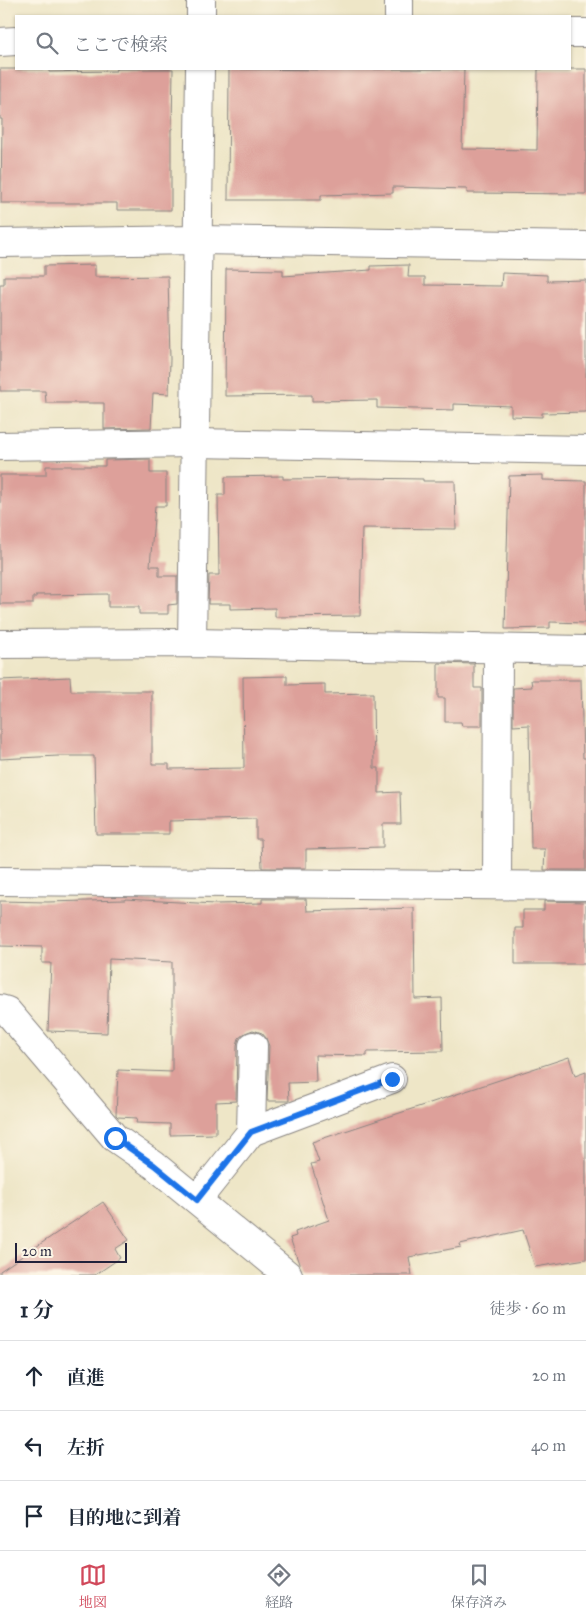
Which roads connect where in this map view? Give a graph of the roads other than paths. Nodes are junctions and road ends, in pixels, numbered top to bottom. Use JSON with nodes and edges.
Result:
{"nodes":[{"id":1,"x":202,"y":0,"type":"edge"},
{"id":2,"x":398,"y":0,"type":"edge"},
{"id":3,"x":201,"y":15,"type":"edge"},
{"id":4,"x":399,"y":15,"type":"edge"},
{"id":5,"x":571,"y":33,"type":"edge"},
{"id":6,"x":586,"y":33,"type":"edge"},
{"id":7,"x":15,"y":41,"type":"edge"},
{"id":8,"x":0,"y":42,"type":"edge"},
{"id":9,"x":200,"y":70,"type":"edge"},
{"id":10,"x":198,"y":240,"type":"junction"},
{"id":11,"x":0,"y":243,"type":"edge"},
{"id":12,"x":586,"y":246,"type":"edge"},
{"id":13,"x":195,"y":444,"type":"junction"},
{"id":14,"x":0,"y":446,"type":"edge"},
{"id":15,"x":586,"y":450,"type":"edge"},
{"id":16,"x":192,"y":643,"type":"junction"},
{"id":17,"x":0,"y":644,"type":"edge"},
{"id":18,"x":498,"y":649,"type":"junction"},
{"id":19,"x":586,"y":650,"type":"edge"},
{"id":20,"x":0,"y":881,"type":"edge"},
{"id":21,"x":497,"y":885,"type":"junction"},
{"id":22,"x":586,"y":886,"type":"edge"},
{"id":23,"x":0,"y":1009,"type":"edge"},
{"id":24,"x":253,"y":1046,"type":"dead end"},
{"id":25,"x":392,"y":1079,"type":"dead end"},
{"id":26,"x":251,"y":1132,"type":"junction"},
{"id":27,"x":197,"y":1200,"type":"junction"},
{"id":28,"x":288,"y":1275,"type":"edge"}],
"edges":[{"from":1,"to":3,"type":"street"},
{"from":2,"to":4,"type":"street"},
{"from":5,"to":6,"type":"street"},
{"from":7,"to":8,"type":"street"},
{"from":9,"to":10,"type":"street"},
{"from":10,"to":11,"type":"street"},
{"from":10,"to":12,"type":"street"},
{"from":10,"to":13,"type":"street"},
{"from":13,"to":14,"type":"street"},
{"from":13,"to":15,"type":"street"},
{"from":13,"to":16,"type":"street"},
{"from":16,"to":17,"type":"street"},
{"from":16,"to":18,"type":"street"},
{"from":18,"to":19,"type":"street"},
{"from":18,"to":21,"type":"street"},
{"from":20,"to":21,"type":"street"},
{"from":21,"to":22,"type":"street"},
{"from":23,"to":27,"type":"street"},
{"from":24,"to":26,"type":"street"},
{"from":25,"to":26,"type":"street"},
{"from":26,"to":27,"type":"street"},
{"from":27,"to":28,"type":"street"}]}
